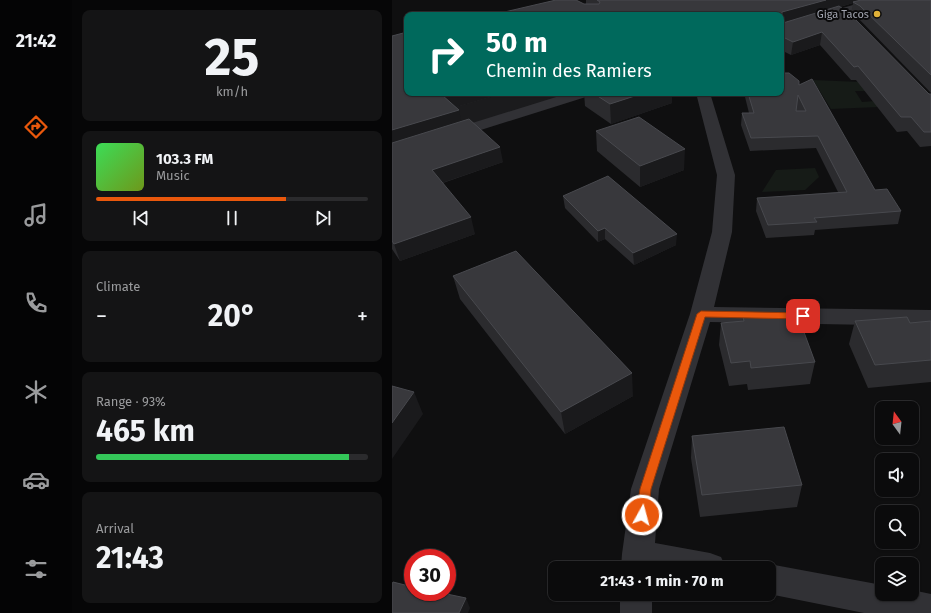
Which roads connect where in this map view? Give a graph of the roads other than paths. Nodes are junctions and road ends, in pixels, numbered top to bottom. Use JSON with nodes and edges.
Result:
{"nodes":[{"id":1,"x":882,"y":0,"type":"edge"},
{"id":2,"x":838,"y":13,"type":"junction"},
{"id":3,"x":853,"y":22,"type":"edge"},
{"id":4,"x":784,"y":29,"type":"edge"},
{"id":5,"x":574,"y":96,"type":"edge"},
{"id":6,"x":704,"y":96,"type":"edge"},
{"id":7,"x":392,"y":153,"type":"edge"},
{"id":8,"x":701,"y":314,"type":"junction"},
{"id":9,"x":931,"y":318,"type":"edge"},
{"id":10,"x":637,"y":561,"type":"edge"},
{"id":11,"x":776,"y":580,"type":"edge"},
{"id":12,"x":636,"y":601,"type":"edge"},
{"id":13,"x":931,"y":610,"type":"edge"},
{"id":14,"x":636,"y":613,"type":"edge"}],
"edges":[{"from":1,"to":2,"type":"street"},
{"from":2,"to":3,"type":"street"},
{"from":2,"to":4,"type":"street"},
{"from":5,"to":7,"type":"street"},
{"from":6,"to":8,"type":"street"},
{"from":8,"to":9,"type":"street"},
{"from":8,"to":10,"type":"street"},
{"from":11,"to":13,"type":"street"},
{"from":12,"to":14,"type":"street"}]}
